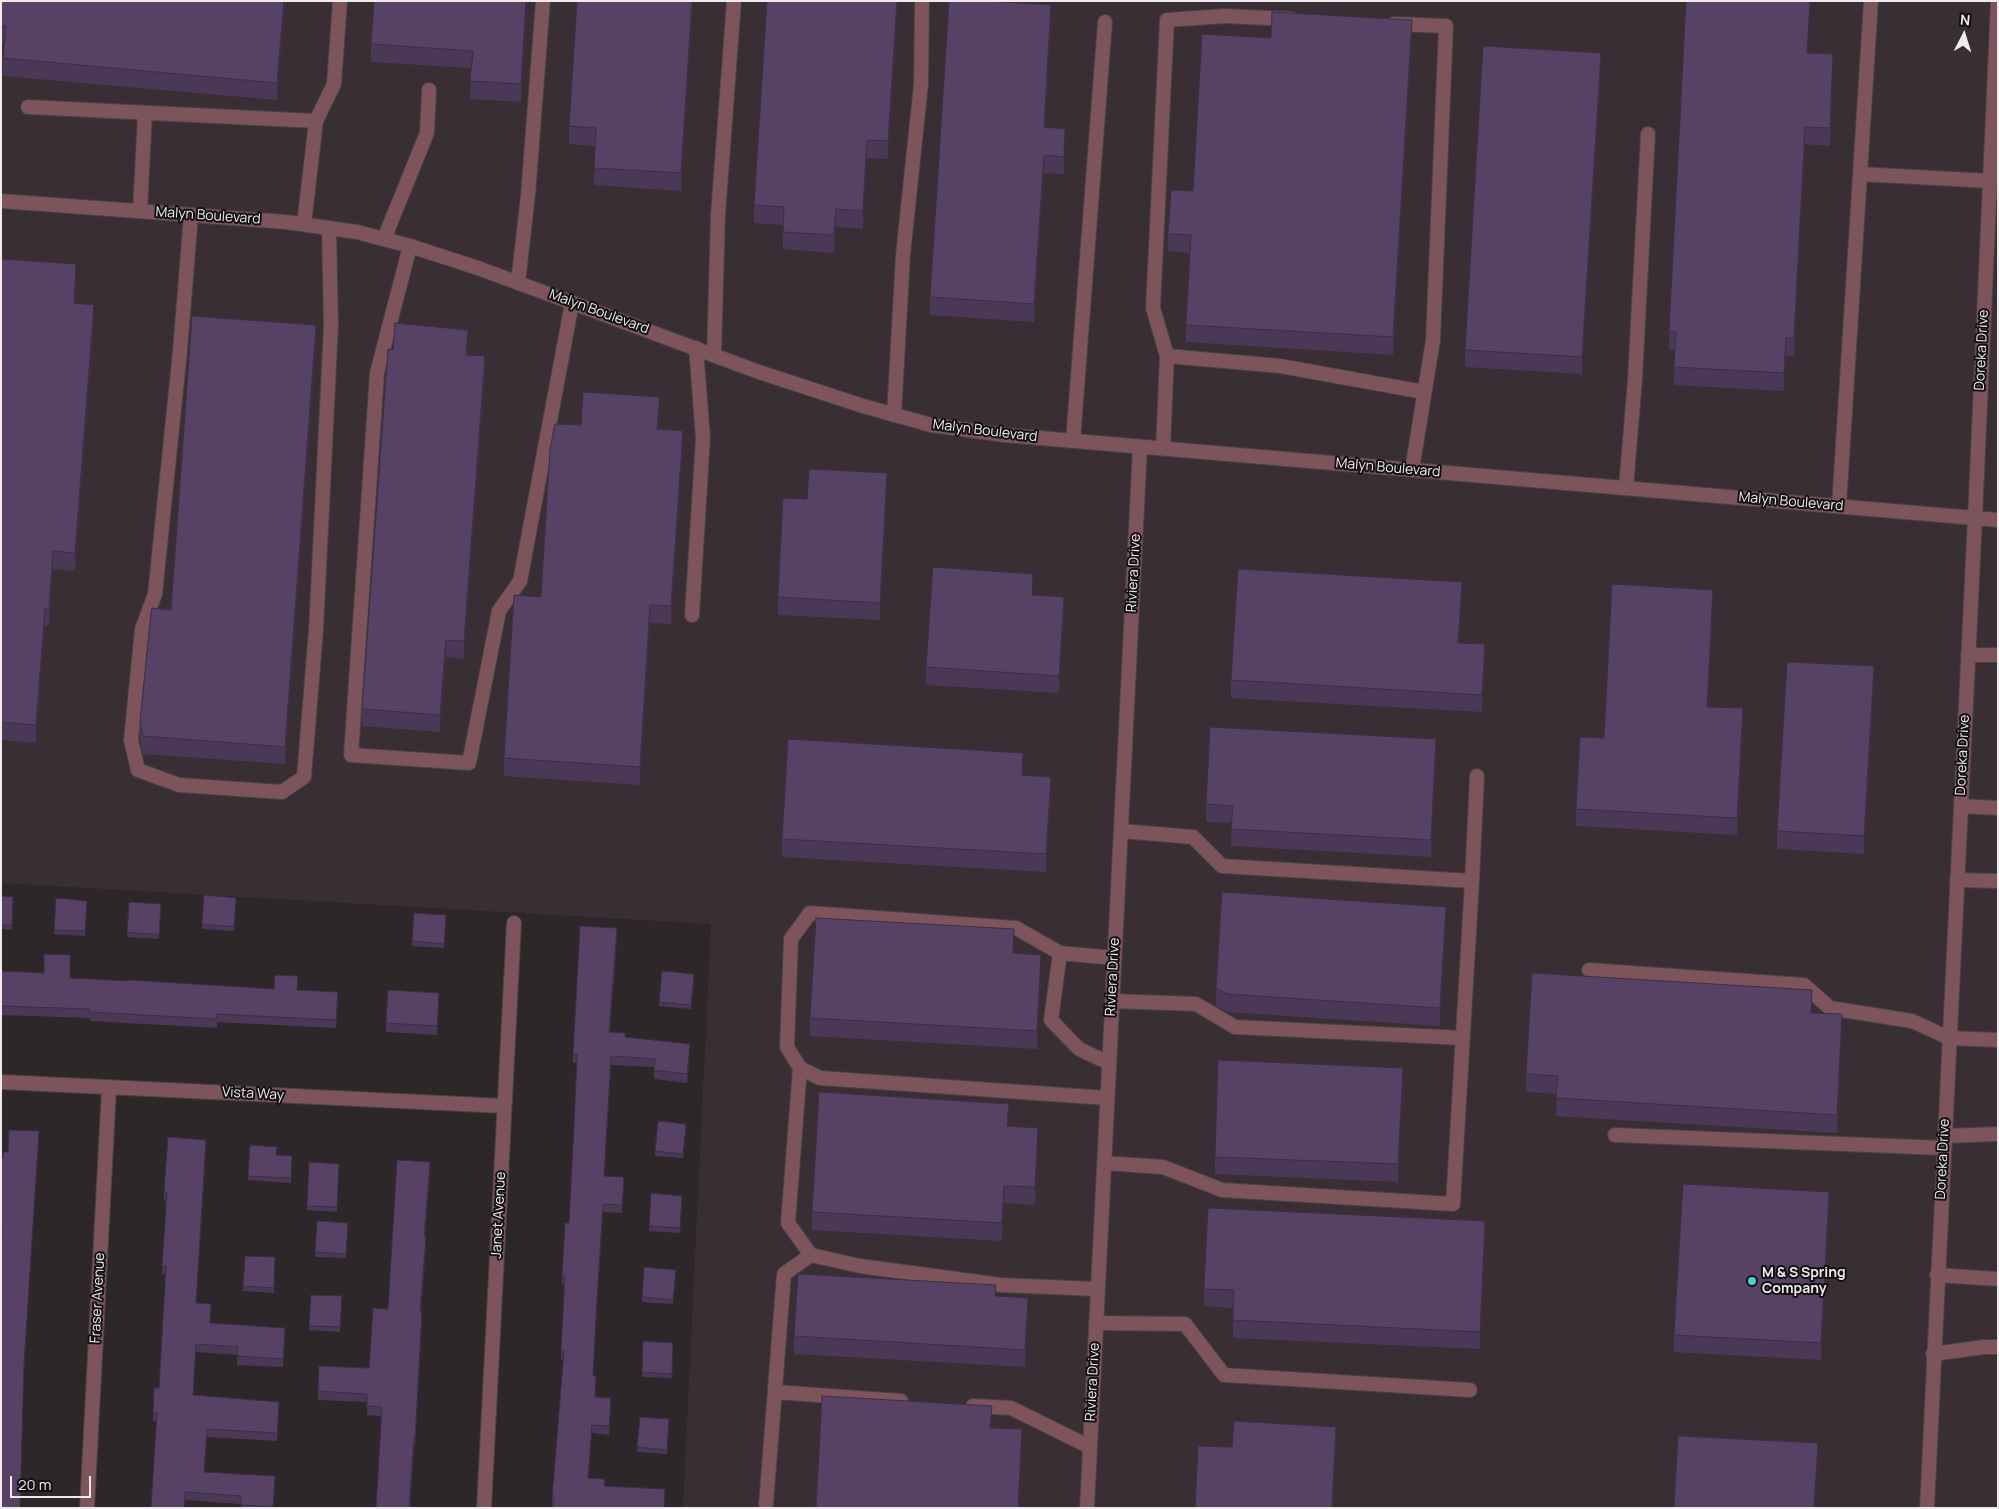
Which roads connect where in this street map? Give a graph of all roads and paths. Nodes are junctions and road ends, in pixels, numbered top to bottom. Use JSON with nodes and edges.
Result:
{"nodes":[{"id":1,"x":340,"y":1,"type":"edge"},
{"id":2,"x":543,"y":1,"type":"edge"},
{"id":3,"x":734,"y":1,"type":"edge"},
{"id":4,"x":922,"y":1,"type":"edge"},
{"id":5,"x":1871,"y":1,"type":"edge"},
{"id":6,"x":1998,"y":1,"type":"edge"},
{"id":7,"x":1302,"y":19,"type":"edge"},
{"id":8,"x":1105,"y":22,"type":"dead end"},
{"id":9,"x":1379,"y":23,"type":"edge"},
{"id":10,"x":1997,"y":41,"type":"edge"},
{"id":11,"x":429,"y":90,"type":"dead end"},
{"id":12,"x":28,"y":106,"type":"dead end"},
{"id":13,"x":145,"y":114,"type":"junction"},
{"id":14,"x":316,"y":121,"type":"junction"},
{"id":15,"x":1648,"y":134,"type":"dead end"},
{"id":16,"x":1860,"y":174,"type":"junction"},
{"id":17,"x":1990,"y":181,"type":"junction"},
{"id":18,"x":1,"y":201,"type":"edge"},
{"id":19,"x":140,"y":211,"type":"junction"},
{"id":20,"x":191,"y":215,"type":"junction"},
{"id":21,"x":304,"y":224,"type":"junction"},
{"id":22,"x":329,"y":228,"type":"junction"},
{"id":23,"x":384,"y":239,"type":"junction"},
{"id":24,"x":410,"y":246,"type":"junction"},
{"id":25,"x":518,"y":283,"type":"junction"},
{"id":26,"x":572,"y":303,"type":"junction"},
{"id":27,"x":696,"y":348,"type":"junction"},
{"id":28,"x":714,"y":355,"type":"junction"},
{"id":29,"x":1167,"y":356,"type":"junction"},
{"id":30,"x":1424,"y":392,"type":"junction"},
{"id":31,"x":894,"y":415,"type":"junction"},
{"id":32,"x":1073,"y":441,"type":"junction"},
{"id":33,"x":1140,"y":446,"type":"junction"},
{"id":34,"x":1162,"y":448,"type":"junction"},
{"id":35,"x":1412,"y":470,"type":"junction"},
{"id":36,"x":1626,"y":488,"type":"junction"},
{"id":37,"x":1839,"y":506,"type":"junction"},
{"id":38,"x":1975,"y":518,"type":"junction"},
{"id":39,"x":1998,"y":520,"type":"edge"},
{"id":40,"x":692,"y":615,"type":"dead end"},
{"id":41,"x":1968,"y":654,"type":"junction"},
{"id":42,"x":1998,"y":655,"type":"edge"},
{"id":43,"x":1478,"y":776,"type":"dead end"},
{"id":44,"x":1961,"y":806,"type":"junction"},
{"id":45,"x":1998,"y":808,"type":"edge"},
{"id":46,"x":1121,"y":831,"type":"junction"},
{"id":47,"x":1957,"y":880,"type":"junction"},
{"id":48,"x":1472,"y":881,"type":"junction"},
{"id":49,"x":1998,"y":881,"type":"edge"},
{"id":50,"x":514,"y":923,"type":"dead end"},
{"id":51,"x":1060,"y":953,"type":"junction"},
{"id":52,"x":1114,"y":958,"type":"junction"},
{"id":53,"x":1589,"y":970,"type":"dead end"},
{"id":54,"x":1112,"y":1001,"type":"junction"},
{"id":55,"x":1463,"y":1038,"type":"junction"},
{"id":56,"x":1949,"y":1038,"type":"junction"},
{"id":57,"x":1998,"y":1040,"type":"edge"},
{"id":58,"x":1109,"y":1063,"type":"junction"},
{"id":59,"x":800,"y":1068,"type":"junction"},
{"id":60,"x":1,"y":1082,"type":"edge"},
{"id":61,"x":109,"y":1088,"type":"junction"},
{"id":62,"x":1107,"y":1098,"type":"junction"},
{"id":63,"x":504,"y":1106,"type":"junction"},
{"id":64,"x":1998,"y":1134,"type":"edge"},
{"id":65,"x":1615,"y":1135,"type":"dead end"},
{"id":66,"x":1944,"y":1142,"type":"junction"},
{"id":67,"x":1104,"y":1163,"type":"junction"},
{"id":68,"x":811,"y":1255,"type":"junction"},
{"id":69,"x":1937,"y":1275,"type":"junction"},
{"id":70,"x":1998,"y":1279,"type":"edge"},
{"id":71,"x":1097,"y":1289,"type":"junction"},
{"id":72,"x":1096,"y":1323,"type":"junction"},
{"id":73,"x":1998,"y":1347,"type":"edge"},
{"id":74,"x":1934,"y":1354,"type":"junction"},
{"id":75,"x":1470,"y":1390,"type":"dead end"},
{"id":76,"x":775,"y":1392,"type":"junction"},
{"id":77,"x":913,"y":1402,"type":"edge"},
{"id":78,"x":962,"y":1405,"type":"edge"},
{"id":79,"x":1090,"y":1447,"type":"junction"},
{"id":80,"x":766,"y":1504,"type":"dead end"},
{"id":81,"x":87,"y":1508,"type":"edge"},
{"id":82,"x":484,"y":1508,"type":"edge"},
{"id":83,"x":1086,"y":1508,"type":"edge"},
{"id":84,"x":1927,"y":1508,"type":"edge"}],
"edges":[{"from":1,"to":14,"type":"street"},
{"from":2,"to":25,"type":"street"},
{"from":3,"to":28,"type":"street"},
{"from":4,"to":31,"type":"street"},
{"from":5,"to":16,"type":"street"},
{"from":6,"to":10,"type":"street","name":"Doreka Drive"},
{"from":7,"to":29,"type":"street"},
{"from":8,"to":32,"type":"street"},
{"from":9,"to":30,"type":"street"},
{"from":10,"to":17,"type":"street","name":"Doreka Drive"},
{"from":11,"to":23,"type":"street"},
{"from":12,"to":13,"type":"street"},
{"from":13,"to":14,"type":"street"},
{"from":13,"to":19,"type":"street"},
{"from":14,"to":21,"type":"street"},
{"from":15,"to":36,"type":"street"},
{"from":16,"to":17,"type":"street"},
{"from":16,"to":37,"type":"street"},
{"from":17,"to":38,"type":"street","name":"Doreka Drive"},
{"from":18,"to":19,"type":"street","name":"Malyn Boulevard"},
{"from":19,"to":20,"type":"street","name":"Malyn Boulevard"},
{"from":20,"to":21,"type":"street","name":"Malyn Boulevard"},
{"from":20,"to":22,"type":"street"},
{"from":21,"to":22,"type":"street","name":"Malyn Boulevard"},
{"from":22,"to":23,"type":"street","name":"Malyn Boulevard"},
{"from":23,"to":24,"type":"street","name":"Malyn Boulevard"},
{"from":24,"to":25,"type":"street","name":"Malyn Boulevard"},
{"from":24,"to":26,"type":"street"},
{"from":25,"to":26,"type":"street","name":"Malyn Boulevard"},
{"from":26,"to":27,"type":"street","name":"Malyn Boulevard"},
{"from":27,"to":28,"type":"street","name":"Malyn Boulevard"},
{"from":27,"to":40,"type":"street"},
{"from":28,"to":31,"type":"street","name":"Malyn Boulevard"},
{"from":29,"to":30,"type":"street"},
{"from":29,"to":34,"type":"street"},
{"from":30,"to":35,"type":"street"},
{"from":31,"to":32,"type":"street","name":"Malyn Boulevard"},
{"from":32,"to":33,"type":"street","name":"Malyn Boulevard"},
{"from":33,"to":34,"type":"street","name":"Malyn Boulevard"},
{"from":33,"to":46,"type":"street","name":"Riviera Drive"},
{"from":34,"to":35,"type":"street","name":"Malyn Boulevard"},
{"from":35,"to":36,"type":"street","name":"Malyn Boulevard"},
{"from":36,"to":37,"type":"street","name":"Malyn Boulevard"},
{"from":37,"to":38,"type":"street","name":"Malyn Boulevard"},
{"from":38,"to":39,"type":"street","name":"Malyn Boulevard"},
{"from":38,"to":41,"type":"street","name":"Doreka Drive"},
{"from":41,"to":42,"type":"street"},
{"from":41,"to":44,"type":"street","name":"Doreka Drive"},
{"from":43,"to":48,"type":"street"},
{"from":44,"to":45,"type":"street"},
{"from":44,"to":47,"type":"street","name":"Doreka Drive"},
{"from":46,"to":48,"type":"street"},
{"from":46,"to":52,"type":"street","name":"Riviera Drive"},
{"from":47,"to":49,"type":"street"},
{"from":47,"to":56,"type":"street","name":"Doreka Drive"},
{"from":48,"to":55,"type":"street"},
{"from":50,"to":63,"type":"street","name":"Janet Avenue"},
{"from":51,"to":52,"type":"street"},
{"from":51,"to":58,"type":"street"},
{"from":51,"to":59,"type":"street"},
{"from":52,"to":54,"type":"street","name":"Riviera Drive"},
{"from":53,"to":56,"type":"street"},
{"from":54,"to":55,"type":"street"},
{"from":54,"to":58,"type":"street","name":"Riviera Drive"},
{"from":55,"to":67,"type":"street"},
{"from":56,"to":57,"type":"street"},
{"from":56,"to":66,"type":"street","name":"Doreka Drive"},
{"from":58,"to":62,"type":"street","name":"Riviera Drive"},
{"from":59,"to":62,"type":"street"},
{"from":59,"to":68,"type":"street"},
{"from":60,"to":61,"type":"street","name":"Vista Way"},
{"from":61,"to":63,"type":"street","name":"Vista Way"},
{"from":61,"to":81,"type":"street","name":"Fraser Avenue"},
{"from":62,"to":67,"type":"street","name":"Riviera Drive"},
{"from":63,"to":82,"type":"street","name":"Janet Avenue"},
{"from":64,"to":66,"type":"street"},
{"from":65,"to":66,"type":"street"},
{"from":66,"to":69,"type":"street","name":"Doreka Drive"},
{"from":67,"to":71,"type":"street","name":"Riviera Drive"},
{"from":68,"to":71,"type":"street"},
{"from":68,"to":76,"type":"street"},
{"from":69,"to":70,"type":"street"},
{"from":69,"to":74,"type":"street","name":"Doreka Drive"},
{"from":71,"to":72,"type":"street","name":"Riviera Drive"},
{"from":72,"to":75,"type":"street"},
{"from":72,"to":79,"type":"street","name":"Riviera Drive"},
{"from":73,"to":74,"type":"street"},
{"from":74,"to":84,"type":"street","name":"Doreka Drive"},
{"from":76,"to":77,"type":"street"},
{"from":76,"to":80,"type":"street"},
{"from":78,"to":79,"type":"street"},
{"from":79,"to":83,"type":"street","name":"Riviera Drive"}]}
